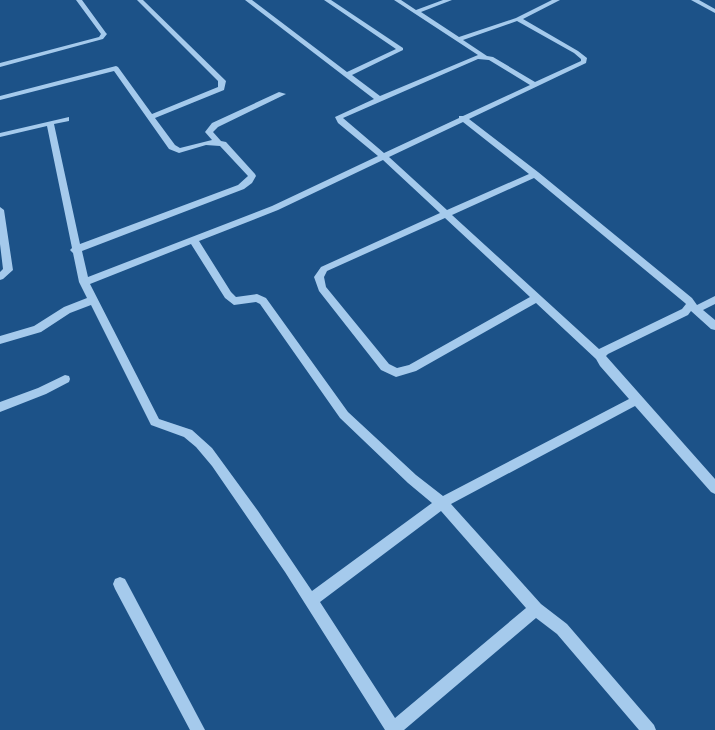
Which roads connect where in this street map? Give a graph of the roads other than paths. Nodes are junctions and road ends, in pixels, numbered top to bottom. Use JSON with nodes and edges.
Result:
{"nodes":[{"id":1,"x":79,"y":0,"type":"edge"},
{"id":2,"x":140,"y":0,"type":"edge"},
{"id":3,"x":248,"y":0,"type":"edge"},
{"id":4,"x":327,"y":0,"type":"edge"},
{"id":5,"x":397,"y":0,"type":"edge"},
{"id":6,"x":449,"y":0,"type":"edge"},
{"id":7,"x":557,"y":0,"type":"edge"},
{"id":8,"x":694,"y":0,"type":"edge"},
{"id":9,"x":715,"y":11,"type":"edge"},
{"id":10,"x":416,"y":12,"type":"junction"},
{"id":11,"x":518,"y":19,"type":"junction"},
{"id":12,"x":459,"y":39,"type":"junction"},
{"id":13,"x":484,"y":56,"type":"junction"},
{"id":14,"x":0,"y":65,"type":"edge"},
{"id":15,"x":346,"y":75,"type":"junction"},
{"id":16,"x":533,"y":84,"type":"junction"},
{"id":17,"x":282,"y":94,"type":"dead end"},
{"id":18,"x":0,"y":98,"type":"edge"},
{"id":19,"x":379,"y":99,"type":"junction"},
{"id":20,"x":150,"y":117,"type":"junction"},
{"id":21,"x":462,"y":118,"type":"junction"},
{"id":22,"x":66,"y":119,"type":"dead end"},
{"id":23,"x":50,"y":123,"type":"junction"},
{"id":24,"x":0,"y":135,"type":"edge"},
{"id":25,"x":218,"y":142,"type":"junction"},
{"id":26,"x":383,"y":156,"type":"junction"},
{"id":27,"x":535,"y":174,"type":"junction"},
{"id":28,"x":0,"y":210,"type":"edge"},
{"id":29,"x":448,"y":214,"type":"junction"},
{"id":30,"x":194,"y":239,"type":"junction"},
{"id":31,"x":75,"y":250,"type":"junction"},
{"id":32,"x":0,"y":277,"type":"edge"},
{"id":33,"x":84,"y":282,"type":"junction"},
{"id":34,"x":537,"y":298,"type":"junction"},
{"id":35,"x":92,"y":300,"type":"junction"},
{"id":36,"x":715,"y":300,"type":"edge"},
{"id":37,"x":694,"y":307,"type":"junction"},
{"id":38,"x":715,"y":326,"type":"edge"},
{"id":39,"x":0,"y":340,"type":"edge"},
{"id":40,"x":600,"y":356,"type":"junction"},
{"id":41,"x":65,"y":379,"type":"dead end"},
{"id":42,"x":637,"y":400,"type":"junction"},
{"id":43,"x":0,"y":407,"type":"edge"},
{"id":44,"x":715,"y":488,"type":"edge"},
{"id":45,"x":442,"y":503,"type":"junction"},
{"id":46,"x":120,"y":584,"type":"dead end"},
{"id":47,"x":310,"y":600,"type":"junction"},
{"id":48,"x":536,"y":609,"type":"junction"},
{"id":49,"x":392,"y":729,"type":"edge"},
{"id":50,"x":198,"y":730,"type":"edge"},
{"id":51,"x":650,"y":730,"type":"edge"}],
"edges":[{"from":1,"to":14,"type":"street"},
{"from":2,"to":20,"type":"street"},
{"from":3,"to":15,"type":"street"},
{"from":4,"to":15,"type":"street"},
{"from":5,"to":10,"type":"street"},
{"from":6,"to":10,"type":"street"},
{"from":7,"to":11,"type":"street"},
{"from":8,"to":9,"type":"street"},
{"from":10,"to":12,"type":"street"},
{"from":11,"to":12,"type":"street"},
{"from":11,"to":16,"type":"street"},
{"from":12,"to":13,"type":"street"},
{"from":13,"to":16,"type":"street"},
{"from":13,"to":19,"type":"street"},
{"from":15,"to":19,"type":"street"},
{"from":16,"to":21,"type":"street"},
{"from":17,"to":25,"type":"street"},
{"from":18,"to":20,"type":"street"},
{"from":19,"to":26,"type":"street"},
{"from":20,"to":25,"type":"street"},
{"from":21,"to":26,"type":"street"},
{"from":21,"to":27,"type":"street"},
{"from":22,"to":23,"type":"street"},
{"from":23,"to":24,"type":"street"},
{"from":23,"to":31,"type":"street"},
{"from":25,"to":31,"type":"street"},
{"from":26,"to":29,"type":"street"},
{"from":26,"to":30,"type":"street"},
{"from":27,"to":29,"type":"street"},
{"from":27,"to":37,"type":"street"},
{"from":28,"to":32,"type":"street"},
{"from":29,"to":34,"type":"street"},
{"from":29,"to":34,"type":"street"},
{"from":30,"to":33,"type":"street"},
{"from":30,"to":45,"type":"street"},
{"from":31,"to":33,"type":"street"},
{"from":33,"to":35,"type":"street"},
{"from":34,"to":40,"type":"street"},
{"from":35,"to":39,"type":"street"},
{"from":35,"to":47,"type":"street"},
{"from":36,"to":37,"type":"street"},
{"from":37,"to":38,"type":"street"},
{"from":37,"to":40,"type":"street"},
{"from":40,"to":42,"type":"street"},
{"from":41,"to":43,"type":"street"},
{"from":42,"to":44,"type":"street"},
{"from":42,"to":45,"type":"street"},
{"from":45,"to":47,"type":"street"},
{"from":45,"to":48,"type":"street"},
{"from":46,"to":50,"type":"street"},
{"from":47,"to":49,"type":"street"},
{"from":48,"to":49,"type":"street"},
{"from":48,"to":51,"type":"street"}]}
